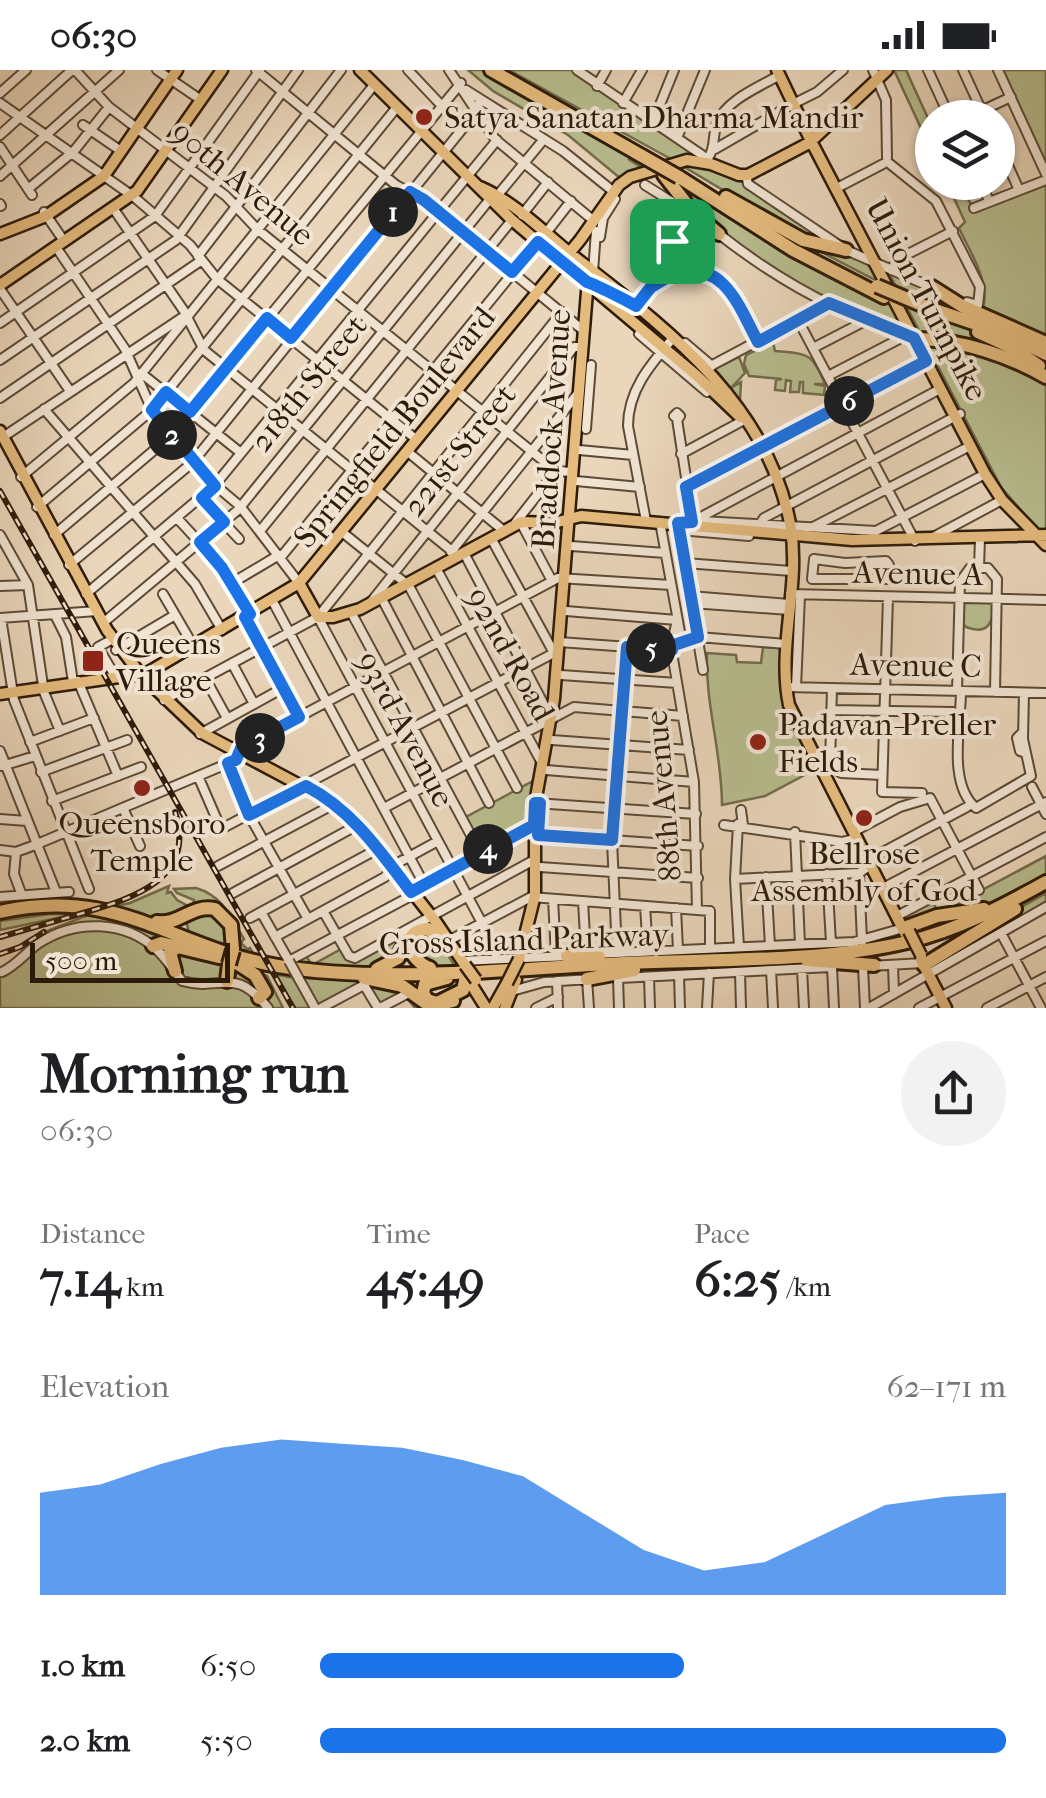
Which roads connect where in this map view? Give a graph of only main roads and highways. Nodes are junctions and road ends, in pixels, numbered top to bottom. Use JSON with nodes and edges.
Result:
{"nodes":[{"id":1,"x":222,"y":70,"type":"edge"},
{"id":2,"x":360,"y":70,"type":"edge"},
{"id":3,"x":491,"y":70,"type":"edge"},
{"id":4,"x":503,"y":70,"type":"edge"},
{"id":5,"x":887,"y":70,"type":"edge"},
{"id":6,"x":783,"y":72,"type":"edge"},
{"id":7,"x":169,"y":73,"type":"edge"},
{"id":8,"x":875,"y":75,"type":"edge"},
{"id":9,"x":812,"y":140,"type":"junction"},
{"id":10,"x":647,"y":155,"type":"junction"},
{"id":11,"x":644,"y":172,"type":"junction"},
{"id":12,"x":680,"y":173,"type":"junction"},
{"id":13,"x":622,"y":186,"type":"junction"},
{"id":14,"x":708,"y":186,"type":"junction"},
{"id":15,"x":494,"y":198,"type":"junction"},
{"id":16,"x":512,"y":215,"type":"junction"},
{"id":17,"x":0,"y":232,"type":"edge"},
{"id":18,"x":718,"y":234,"type":"road end"},
{"id":19,"x":846,"y":250,"type":"road end"},
{"id":20,"x":566,"y":257,"type":"junction"},
{"id":21,"x":590,"y":277,"type":"junction"},
{"id":22,"x":1,"y":284,"type":"edge"},
{"id":23,"x":932,"y":287,"type":"road end"},
{"id":24,"x":880,"y":291,"type":"junction"},
{"id":25,"x":635,"y":303,"type":"junction"},
{"id":26,"x":1006,"y":335,"type":"junction"},
{"id":27,"x":583,"y":338,"type":"junction"},
{"id":28,"x":913,"y":338,"type":"junction"},
{"id":29,"x":1046,"y":344,"type":"edge"},
{"id":30,"x":1046,"y":354,"type":"edge"},
{"id":31,"x":1046,"y":362,"type":"edge"},
{"id":32,"x":1046,"y":374,"type":"edge"},
{"id":33,"x":958,"y":416,"type":"junction"},
{"id":34,"x":743,"y":421,"type":"junction"},
{"id":35,"x":581,"y":429,"type":"junction"},
{"id":36,"x":1,"y":436,"type":"edge"},
{"id":37,"x":574,"y":476,"type":"junction"},
{"id":38,"x":571,"y":516,"type":"junction"},
{"id":39,"x":790,"y":530,"type":"junction"},
{"id":40,"x":1043,"y":538,"type":"edge"},
{"id":41,"x":566,"y":578,"type":"junction"},
{"id":42,"x":300,"y":583,"type":"junction"},
{"id":43,"x":94,"y":611,"type":"junction"},
{"id":44,"x":114,"y":644,"type":"junction"},
{"id":45,"x":559,"y":648,"type":"junction"},
{"id":46,"x":138,"y":673,"type":"junction"},
{"id":47,"x":6,"y":693,"type":"edge"},
{"id":48,"x":554,"y":717,"type":"junction"},
{"id":49,"x":544,"y":767,"type":"junction"},
{"id":50,"x":333,"y":804,"type":"junction"},
{"id":51,"x":391,"y":872,"type":"junction"},
{"id":52,"x":1046,"y":885,"type":"edge"},
{"id":53,"x":1029,"y":895,"type":"junction"},
{"id":54,"x":0,"y":912,"type":"edge"},
{"id":55,"x":188,"y":913,"type":"junction"},
{"id":56,"x":136,"y":917,"type":"junction"},
{"id":57,"x":425,"y":920,"type":"junction"},
{"id":58,"x":902,"y":923,"type":"junction"},
{"id":59,"x":858,"y":941,"type":"road end"},
{"id":60,"x":447,"y":942,"type":"junction"},
{"id":61,"x":202,"y":944,"type":"junction"},
{"id":62,"x":154,"y":946,"type":"road end"},
{"id":63,"x":178,"y":946,"type":"junction"},
{"id":64,"x":773,"y":951,"type":"junction"},
{"id":65,"x":562,"y":956,"type":"road end"},
{"id":66,"x":801,"y":957,"type":"junction"},
{"id":67,"x":229,"y":958,"type":"junction"},
{"id":68,"x":922,"y":963,"type":"junction"},
{"id":69,"x":660,"y":964,"type":"junction"},
{"id":70,"x":868,"y":966,"type":"road end"},
{"id":71,"x":175,"y":971,"type":"road end"},
{"id":72,"x":465,"y":976,"type":"junction"},
{"id":73,"x":357,"y":979,"type":"junction"},
{"id":74,"x":588,"y":979,"type":"road end"},
{"id":75,"x":227,"y":981,"type":"road end"},
{"id":76,"x":502,"y":999,"type":"edge"},
{"id":77,"x":452,"y":1000,"type":"road end"},
{"id":78,"x":943,"y":1002,"type":"edge"},
{"id":79,"x":264,"y":1006,"type":"edge"}],
"edges":[{"from":1,"to":22,"type":"main road"},
{"from":2,"to":15,"type":"main road"},
{"from":3,"to":10,"type":"highway"},
{"from":4,"to":10,"type":"highway"},
{"from":5,"to":8,"type":"main road"},
{"from":6,"to":9,"type":"main road","name":"Union Turnpike"},
{"from":7,"to":17,"type":"main road"},
{"from":8,"to":9,"type":"main road"},
{"from":9,"to":11,"type":"main road"},
{"from":9,"to":28,"type":"main road","name":"Union Turnpike"},
{"from":10,"to":12,"type":"highway","bridge":true},
{"from":10,"to":18,"type":"highway","bridge":true},
{"from":11,"to":13,"type":"main road"},
{"from":11,"to":13,"type":"main road"},
{"from":12,"to":14,"type":"highway"},
{"from":12,"to":24,"type":"highway"},
{"from":13,"to":20,"type":"main road","name":"Springfield Boulevard"},
{"from":14,"to":19,"type":"highway"},
{"from":14,"to":24,"type":"highway"},
{"from":15,"to":16,"type":"main road"},
{"from":15,"to":16,"type":"main road"},
{"from":16,"to":20,"type":"main road"},
{"from":16,"to":20,"type":"main road"},
{"from":20,"to":21,"type":"main road"},
{"from":20,"to":42,"type":"main road","name":"Springfield Boulevard"},
{"from":21,"to":25,"type":"main road"},
{"from":21,"to":25,"type":"main road"},
{"from":21,"to":27,"type":"main road","name":"Braddock Avenue"},
{"from":21,"to":34,"type":"main road"},
{"from":23,"to":26,"type":"highway"},
{"from":24,"to":26,"type":"highway","bridge":true},
{"from":25,"to":34,"type":"main road"},
{"from":26,"to":29,"type":"highway"},
{"from":26,"to":30,"type":"highway"},
{"from":26,"to":31,"type":"highway"},
{"from":26,"to":32,"type":"highway"},
{"from":27,"to":35,"type":"main road","name":"Braddock Avenue"},
{"from":27,"to":35,"type":"main road","name":"Braddock Avenue"},
{"from":28,"to":32,"type":"highway"},
{"from":28,"to":33,"type":"main road","name":"Union Turnpike"},
{"from":28,"to":33,"type":"main road","name":"Union Turnpike"},
{"from":33,"to":40,"type":"main road","name":"Union Turnpike"},
{"from":33,"to":40,"type":"main road","name":"Union Turnpike"},
{"from":34,"to":39,"type":"main road"},
{"from":35,"to":37,"type":"main road","name":"Braddock Avenue"},
{"from":35,"to":37,"type":"main road","name":"Braddock Avenue"},
{"from":36,"to":43,"type":"main road"},
{"from":37,"to":38,"type":"main road","name":"Braddock Avenue"},
{"from":38,"to":39,"type":"main road"},
{"from":38,"to":41,"type":"main road","name":"Braddock Avenue"},
{"from":38,"to":41,"type":"main road","name":"Braddock Avenue"},
{"from":38,"to":42,"type":"main road","name":"93rd Avenue"},
{"from":39,"to":40,"type":"main road"},
{"from":39,"to":58,"type":"main road"},
{"from":41,"to":45,"type":"main road","name":"Braddock Avenue"},
{"from":41,"to":45,"type":"main road","name":"Braddock Avenue"},
{"from":42,"to":46,"type":"main road","name":"Springfield Boulevard"},
{"from":43,"to":44,"type":"main road"},
{"from":43,"to":44,"type":"main road"},
{"from":44,"to":46,"type":"main road"},
{"from":45,"to":48,"type":"main road","name":"Braddock Avenue"},
{"from":45,"to":48,"type":"main road","name":"Braddock Avenue"},
{"from":46,"to":47,"type":"main road","name":"Springfield Boulevard"},
{"from":46,"to":50,"type":"main road"},
{"from":48,"to":49,"type":"main road","name":"Braddock Avenue"},
{"from":48,"to":49,"type":"main road","name":"Braddock Avenue"},
{"from":49,"to":76,"type":"main road","name":"Braddock Avenue","bridge":true},
{"from":50,"to":51,"type":"main road"},
{"from":50,"to":51,"type":"main road"},
{"from":51,"to":57,"type":"main road"},
{"from":52,"to":53,"type":"highway","name":"Cross Island Parkway"},
{"from":53,"to":58,"type":"highway"},
{"from":53,"to":64,"type":"highway","name":"Cross Island Parkway"},
{"from":53,"to":66,"type":"highway","name":"Cross Island Parkway"},
{"from":53,"to":68,"type":"highway"},
{"from":54,"to":56,"type":"highway","name":"Cross Island Parkway"},
{"from":54,"to":67,"type":"highway","name":"Cross Island Parkway"},
{"from":55,"to":56,"type":"highway"},
{"from":55,"to":61,"type":"highway"},
{"from":55,"to":67,"type":"highway"},
{"from":56,"to":61,"type":"highway","name":"Cross Island Parkway"},
{"from":57,"to":60,"type":"main road"},
{"from":57,"to":73,"type":"highway"},
{"from":58,"to":68,"type":"main road","bridge":true},
{"from":59,"to":64,"type":"highway"},
{"from":60,"to":72,"type":"main road"},
{"from":60,"to":72,"type":"highway"},
{"from":61,"to":73,"type":"highway","name":"Cross Island Parkway"},
{"from":62,"to":63,"type":"highway"},
{"from":63,"to":67,"type":"highway"},
{"from":63,"to":71,"type":"highway"},
{"from":64,"to":69,"type":"highway","name":"Cross Island Parkway"},
{"from":65,"to":69,"type":"highway"},
{"from":66,"to":69,"type":"highway","name":"Cross Island Parkway"},
{"from":66,"to":70,"type":"highway"},
{"from":67,"to":73,"type":"highway","name":"Cross Island Parkway"},
{"from":67,"to":75,"type":"highway"},
{"from":67,"to":79,"type":"highway"},
{"from":68,"to":78,"type":"main road"},
{"from":69,"to":72,"type":"highway","name":"Cross Island Parkway"},
{"from":69,"to":74,"type":"highway"},
{"from":72,"to":73,"type":"highway","name":"Cross Island Parkway"},
{"from":72,"to":76,"type":"main road"},
{"from":73,"to":77,"type":"highway"}]}
